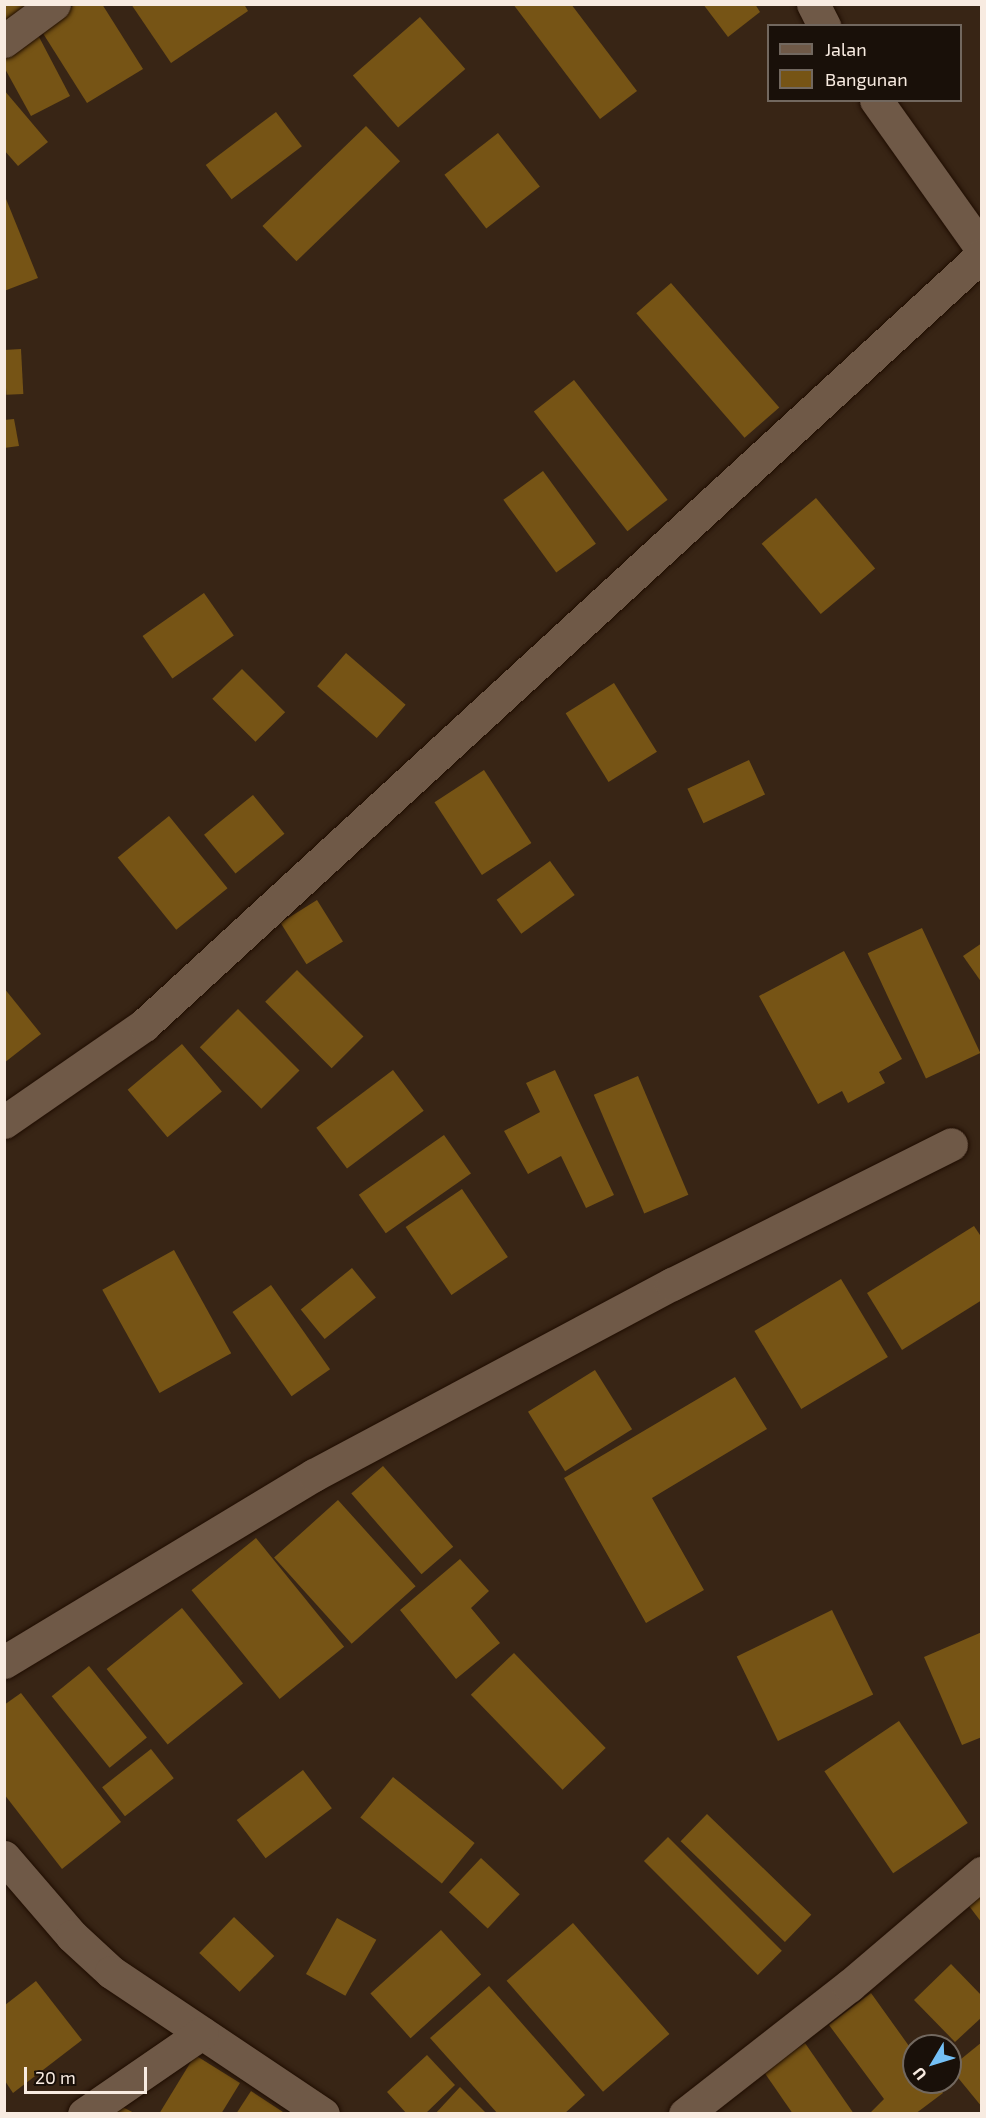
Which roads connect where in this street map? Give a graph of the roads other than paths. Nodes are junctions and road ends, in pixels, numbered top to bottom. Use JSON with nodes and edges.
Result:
{"nodes":[{"id":1,"x":54,"y":4,"type":"edge"},
{"id":2,"x":813,"y":4,"type":"edge"},
{"id":3,"x":823,"y":24,"type":"edge"},
{"id":4,"x":4,"y":41,"type":"edge"},
{"id":5,"x":877,"y":102,"type":"edge"},
{"id":6,"x":981,"y":249,"type":"edge"},
{"id":7,"x":981,"y":255,"type":"edge"},
{"id":8,"x":4,"y":1122,"type":"edge"},
{"id":9,"x":951,"y":1144,"type":"dead end"},
{"id":10,"x":4,"y":1662,"type":"edge"},
{"id":11,"x":4,"y":1857,"type":"edge"},
{"id":12,"x":981,"y":1873,"type":"edge"},
{"id":13,"x":201,"y":2033,"type":"junction"},
{"id":14,"x":84,"y":2114,"type":"edge"},
{"id":15,"x":322,"y":2114,"type":"edge"},
{"id":16,"x":685,"y":2114,"type":"edge"}],
"edges":[{"from":1,"to":4,"type":"street"},
{"from":2,"to":3,"type":"street"},
{"from":5,"to":6,"type":"street"},
{"from":7,"to":8,"type":"street"},
{"from":9,"to":10,"type":"street"},
{"from":11,"to":13,"type":"street"},
{"from":12,"to":16,"type":"street"},
{"from":13,"to":14,"type":"street"},
{"from":13,"to":15,"type":"street"}]}
